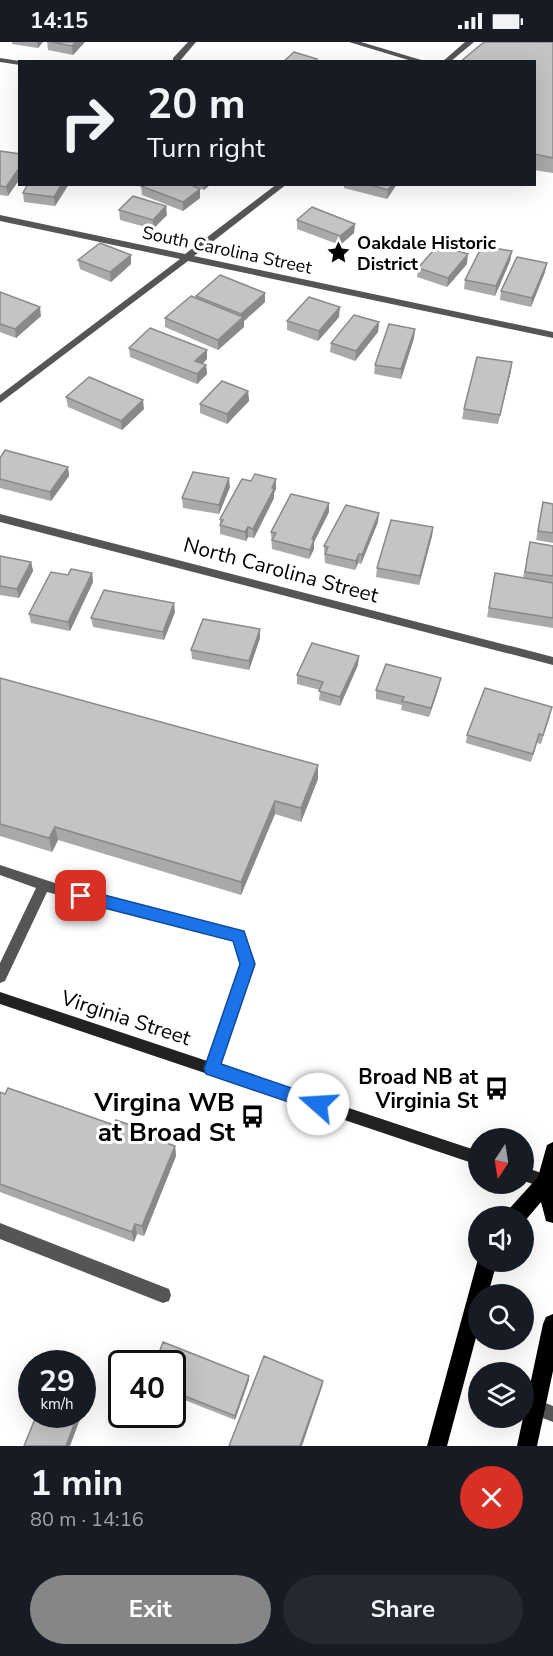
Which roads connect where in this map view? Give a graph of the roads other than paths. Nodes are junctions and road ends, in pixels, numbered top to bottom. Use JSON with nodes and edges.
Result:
{"nodes":[{"id":1,"x":192,"y":42,"type":"edge"},
{"id":2,"x":353,"y":42,"type":"edge"},
{"id":3,"x":470,"y":42,"type":"edge"},
{"id":4,"x":0,"y":60,"type":"edge"},
{"id":5,"x":176,"y":60,"type":"edge"},
{"id":6,"x":418,"y":60,"type":"edge"},
{"id":7,"x":448,"y":60,"type":"edge"},
{"id":8,"x":18,"y":63,"type":"edge"},
{"id":9,"x":280,"y":186,"type":"edge"},
{"id":10,"x":0,"y":218,"type":"edge"},
{"id":11,"x":186,"y":258,"type":"junction"},
{"id":12,"x":553,"y":335,"type":"edge"},
{"id":13,"x":0,"y":399,"type":"edge"},
{"id":14,"x":0,"y":518,"type":"edge"},
{"id":15,"x":553,"y":661,"type":"edge"},
{"id":16,"x":0,"y":870,"type":"edge"},
{"id":17,"x":44,"y":885,"type":"junction"},
{"id":18,"x":0,"y":976,"type":"edge"},
{"id":19,"x":0,"y":998,"type":"edge"},
{"id":20,"x":212,"y":1069,"type":"junction"},
{"id":21,"x":553,"y":1151,"type":"edge"},
{"id":22,"x":468,"y":1155,"type":"edge"},
{"id":23,"x":534,"y":1177,"type":"edge"},
{"id":24,"x":550,"y":1183,"type":"edge"},
{"id":25,"x":526,"y":1206,"type":"edge"},
{"id":26,"x":553,"y":1214,"type":"edge"},
{"id":27,"x":0,"y":1232,"type":"edge"},
{"id":28,"x":484,"y":1272,"type":"edge"},
{"id":29,"x":163,"y":1295,"type":"dead end"},
{"id":30,"x":553,"y":1324,"type":"edge"},
{"id":31,"x":545,"y":1410,"type":"edge"},
{"id":32,"x":437,"y":1446,"type":"edge"},
{"id":33,"x":527,"y":1446,"type":"edge"}],
"edges":[{"from":1,"to":5,"type":"street"},
{"from":2,"to":6,"type":"street"},
{"from":3,"to":7,"type":"street"},
{"from":4,"to":8,"type":"street"},
{"from":9,"to":11,"type":"street"},
{"from":10,"to":11,"type":"street","name":"South Carolina Street"},
{"from":11,"to":12,"type":"street","name":"South Carolina Street"},
{"from":11,"to":13,"type":"street"},
{"from":14,"to":15,"type":"street","name":"North Carolina Street"},
{"from":16,"to":17,"type":"street"},
{"from":17,"to":18,"type":"street"},
{"from":17,"to":20,"type":"street"},
{"from":19,"to":20,"type":"street","name":"Virginia Street"},
{"from":20,"to":22,"type":"street","name":"Virginia Street"},
{"from":21,"to":24,"type":"main road"},
{"from":23,"to":24,"type":"street"},
{"from":24,"to":25,"type":"main road"},
{"from":24,"to":26,"type":"main road"},
{"from":27,"to":29,"type":"street"},
{"from":28,"to":32,"type":"main road"},
{"from":30,"to":31,"type":"main road"},
{"from":31,"to":33,"type":"main road"}]}
